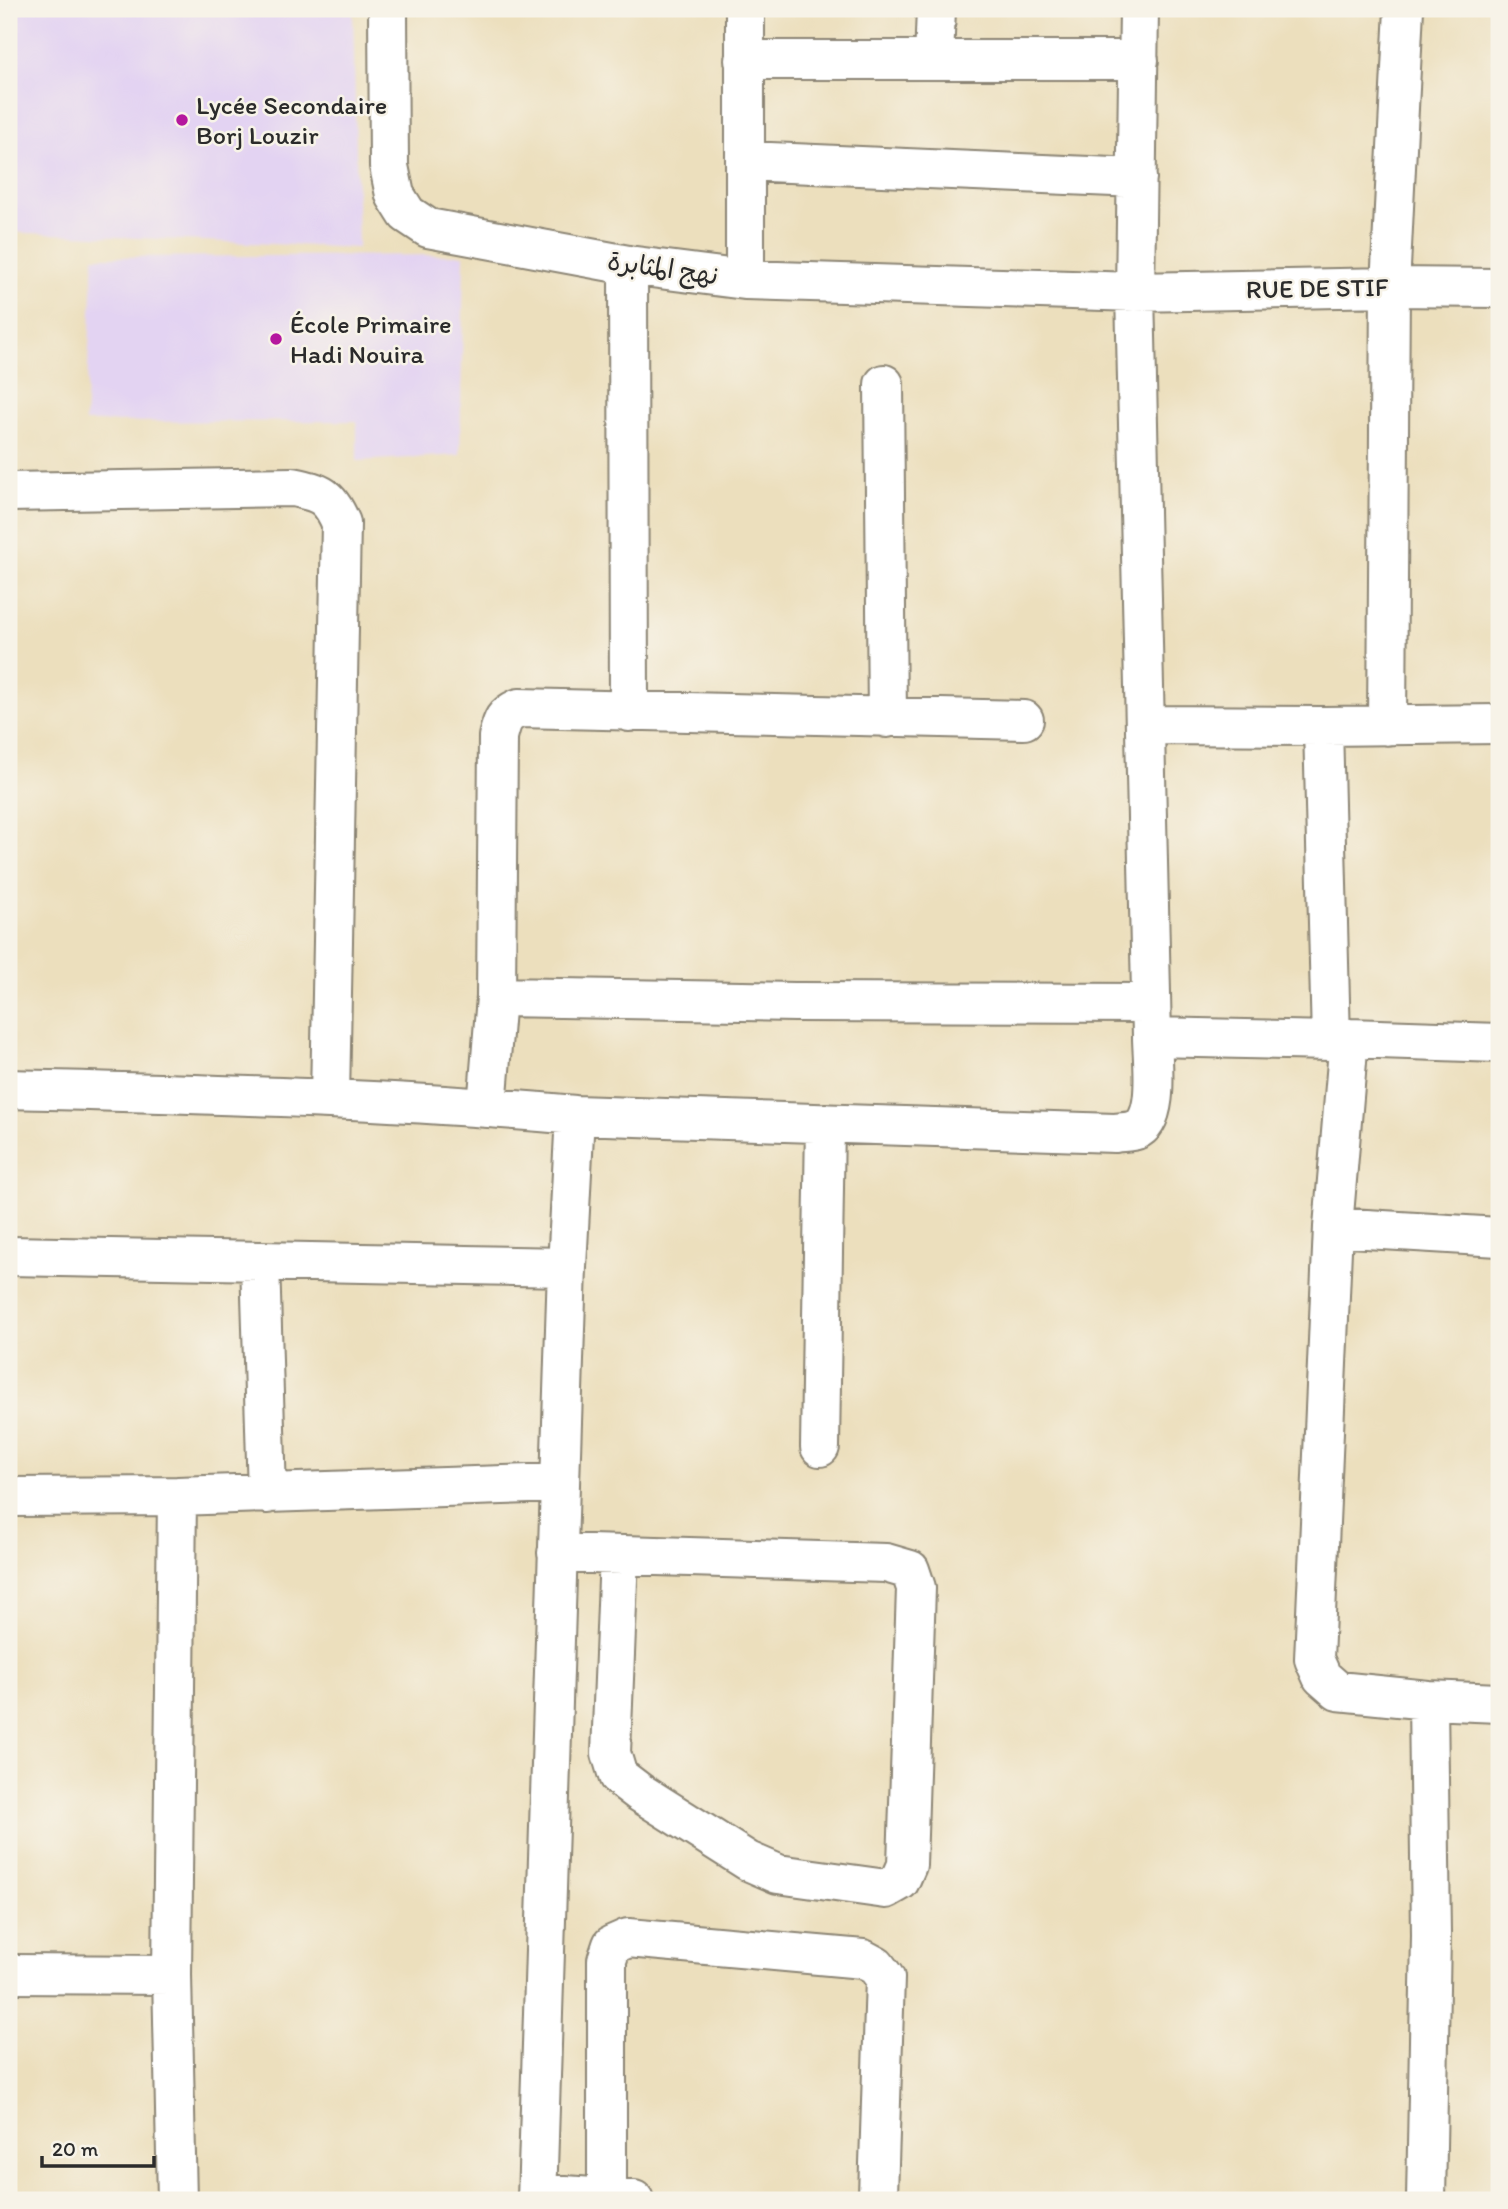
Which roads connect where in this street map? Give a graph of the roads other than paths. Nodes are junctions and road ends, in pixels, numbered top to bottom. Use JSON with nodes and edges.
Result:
{"nodes":[{"id":1,"x":388,"y":9,"type":"edge"},
{"id":2,"x":745,"y":9,"type":"edge"},
{"id":3,"x":936,"y":9,"type":"edge"},
{"id":4,"x":1139,"y":9,"type":"edge"},
{"id":5,"x":1404,"y":9,"type":"edge"},
{"id":6,"x":744,"y":60,"type":"junction"},
{"id":7,"x":934,"y":60,"type":"junction"},
{"id":8,"x":1139,"y":60,"type":"junction"},
{"id":9,"x":745,"y":161,"type":"junction"},
{"id":10,"x":1137,"y":178,"type":"junction"},
{"id":11,"x":628,"y":265,"type":"junction"},
{"id":12,"x":745,"y":280,"type":"junction"},
{"id":13,"x":1390,"y":287,"type":"junction"},
{"id":14,"x":1499,"y":288,"type":"edge"},
{"id":15,"x":1135,"y":292,"type":"junction"},
{"id":16,"x":884,"y":384,"type":"dead end"},
{"id":17,"x":9,"y":492,"type":"edge"},
{"id":18,"x":629,"y":712,"type":"junction"},
{"id":19,"x":887,"y":718,"type":"junction"},
{"id":20,"x":1024,"y":720,"type":"dead end"},
{"id":21,"x":1499,"y":724,"type":"edge"},
{"id":22,"x":1145,"y":725,"type":"junction"},
{"id":23,"x":1323,"y":726,"type":"junction"},
{"id":24,"x":1387,"y":726,"type":"junction"},
{"id":25,"x":496,"y":997,"type":"junction"},
{"id":26,"x":1151,"y":1020,"type":"junction"},
{"id":27,"x":1340,"y":1039,"type":"junction"},
{"id":28,"x":1499,"y":1043,"type":"edge"},
{"id":29,"x":9,"y":1089,"type":"edge"},
{"id":30,"x":330,"y":1098,"type":"junction"},
{"id":31,"x":487,"y":1107,"type":"junction"},
{"id":32,"x":575,"y":1115,"type":"junction"},
{"id":33,"x":825,"y":1123,"type":"junction"},
{"id":34,"x":1334,"y":1227,"type":"junction"},
{"id":35,"x":1499,"y":1237,"type":"edge"},
{"id":36,"x":9,"y":1256,"type":"edge"},
{"id":37,"x":260,"y":1261,"type":"junction"},
{"id":38,"x":567,"y":1267,"type":"junction"},
{"id":39,"x":820,"y":1447,"type":"dead end"},
{"id":40,"x":560,"y":1483,"type":"junction"},
{"id":41,"x":267,"y":1493,"type":"junction"},
{"id":42,"x":177,"y":1496,"type":"junction"},
{"id":43,"x":9,"y":1497,"type":"edge"},
{"id":44,"x":557,"y":1553,"type":"junction"},
{"id":45,"x":620,"y":1555,"type":"junction"},
{"id":46,"x":1428,"y":1700,"type":"junction"},
{"id":47,"x":1499,"y":1703,"type":"edge"},
{"id":48,"x":9,"y":1974,"type":"edge"},
{"id":49,"x":172,"y":1975,"type":"junction"},
{"id":50,"x":537,"y":2197,"type":"edge"},
{"id":51,"x":621,"y":2199,"type":"edge"},
{"id":52,"x":177,"y":2200,"type":"edge"},
{"id":53,"x":875,"y":2200,"type":"edge"},
{"id":54,"x":1426,"y":2200,"type":"edge"}],
"edges":[{"from":1,"to":11,"type":"street","name":"نهج المثابرة"},
{"from":2,"to":6,"type":"street"},
{"from":3,"to":7,"type":"street"},
{"from":4,"to":8,"type":"street"},
{"from":5,"to":13,"type":"street"},
{"from":6,"to":7,"type":"street"},
{"from":6,"to":9,"type":"street"},
{"from":7,"to":8,"type":"street"},
{"from":8,"to":10,"type":"street"},
{"from":9,"to":10,"type":"street"},
{"from":9,"to":12,"type":"street"},
{"from":10,"to":15,"type":"street"},
{"from":11,"to":12,"type":"street","name":"نهج المثابرة"},
{"from":11,"to":18,"type":"street"},
{"from":12,"to":15,"type":"street","name":"نهج المثابرة"},
{"from":13,"to":14,"type":"street","name":"RUE DE STIF"},
{"from":13,"to":15,"type":"street","name":"RUE DE STIF"},
{"from":13,"to":24,"type":"street"},
{"from":15,"to":22,"type":"street"},
{"from":16,"to":19,"type":"street"},
{"from":17,"to":30,"type":"street"},
{"from":18,"to":19,"type":"street"},
{"from":18,"to":25,"type":"street"},
{"from":19,"to":20,"type":"street"},
{"from":21,"to":24,"type":"street"},
{"from":22,"to":23,"type":"street"},
{"from":22,"to":26,"type":"street"},
{"from":23,"to":24,"type":"street"},
{"from":23,"to":27,"type":"street"},
{"from":25,"to":26,"type":"street"},
{"from":25,"to":31,"type":"street"},
{"from":26,"to":27,"type":"street"},
{"from":26,"to":33,"type":"street"},
{"from":27,"to":28,"type":"street"},
{"from":27,"to":34,"type":"street"},
{"from":29,"to":30,"type":"street"},
{"from":30,"to":31,"type":"street"},
{"from":31,"to":32,"type":"street"},
{"from":32,"to":33,"type":"street"},
{"from":32,"to":38,"type":"street"},
{"from":33,"to":39,"type":"street"},
{"from":34,"to":35,"type":"street"},
{"from":34,"to":46,"type":"street"},
{"from":36,"to":37,"type":"street"},
{"from":37,"to":38,"type":"street"},
{"from":37,"to":41,"type":"street"},
{"from":38,"to":40,"type":"street"},
{"from":40,"to":41,"type":"street"},
{"from":40,"to":44,"type":"street"},
{"from":41,"to":42,"type":"street"},
{"from":42,"to":43,"type":"street"},
{"from":42,"to":49,"type":"street"},
{"from":44,"to":45,"type":"street"},
{"from":44,"to":50,"type":"street"},
{"from":45,"to":45,"type":"street"},
{"from":46,"to":47,"type":"street"},
{"from":46,"to":54,"type":"street"},
{"from":48,"to":49,"type":"street"},
{"from":49,"to":52,"type":"street"},
{"from":50,"to":51,"type":"street"},
{"from":51,"to":53,"type":"street"}]}
